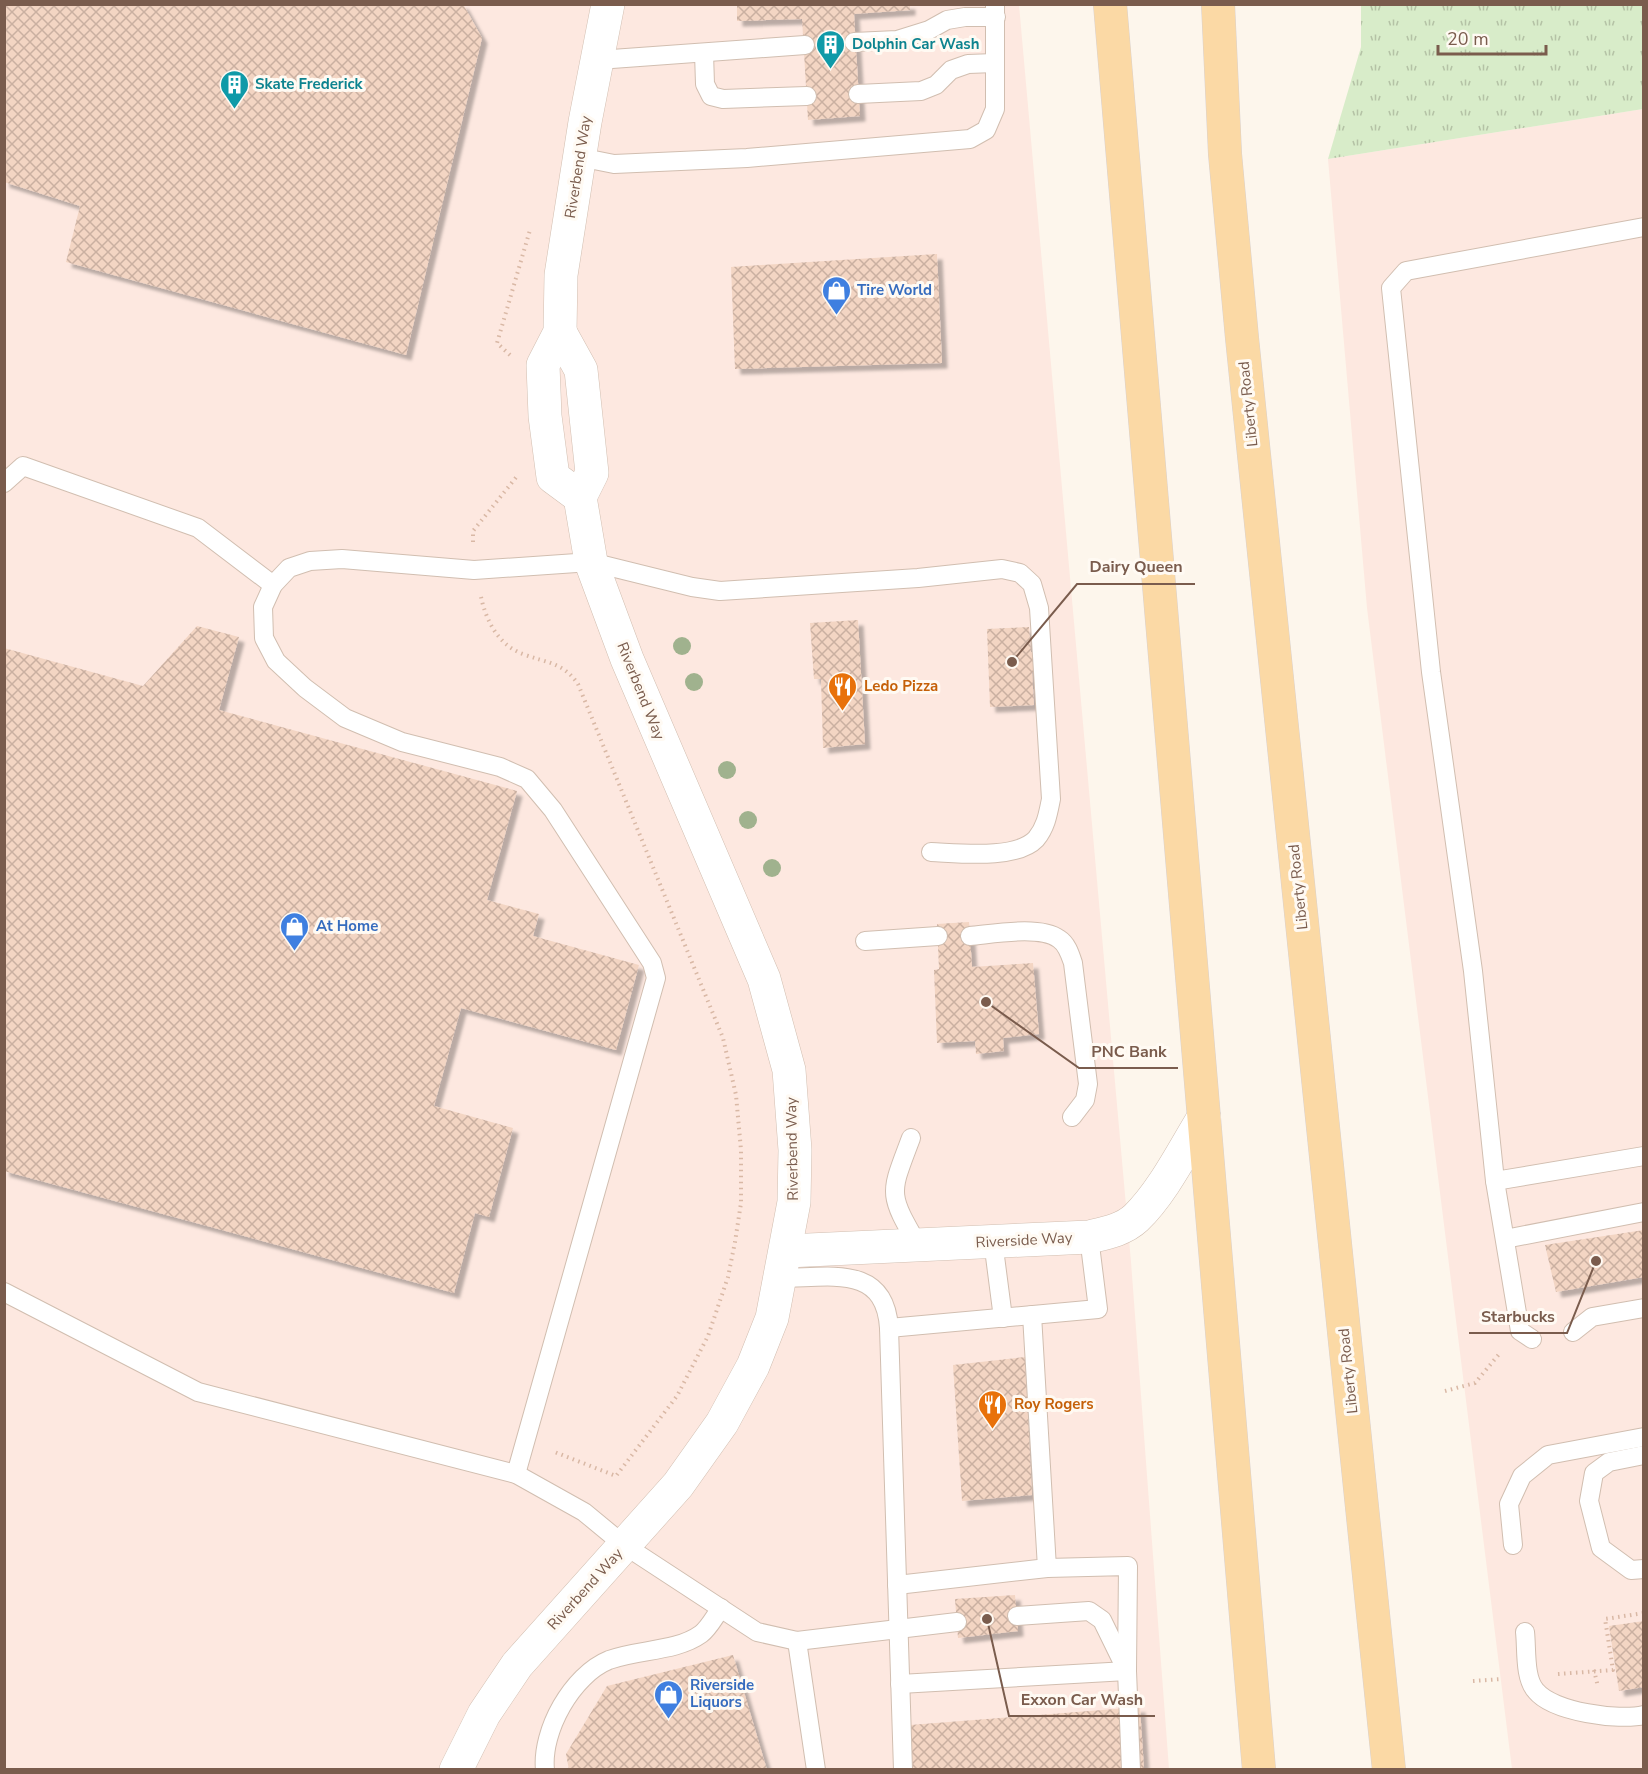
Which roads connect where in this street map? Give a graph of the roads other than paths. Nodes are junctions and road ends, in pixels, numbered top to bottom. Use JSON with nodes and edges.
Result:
{"nodes":[{"id":1,"x":608,"y":4,"type":"edge"},
{"id":2,"x":1110,"y":4,"type":"edge"},
{"id":3,"x":1218,"y":4,"type":"edge"},
{"id":4,"x":995,"y":10,"type":"edge"},
{"id":5,"x":854,"y":42,"type":"dead end"},
{"id":6,"x":805,"y":45,"type":"dead end"},
{"id":7,"x":705,"y":52,"type":"junction"},
{"id":8,"x":598,"y":60,"type":"junction"},
{"id":9,"x":995,"y":63,"type":"junction"},
{"id":10,"x":858,"y":94,"type":"dead end"},
{"id":11,"x":807,"y":96,"type":"dead end"},
{"id":12,"x":579,"y":157,"type":"junction"},
{"id":13,"x":1644,"y":227,"type":"edge"},
{"id":14,"x":4,"y":483,"type":"edge"},
{"id":15,"x":591,"y":562,"type":"junction"},
{"id":16,"x":273,"y":585,"type":"junction"},
{"id":17,"x":931,"y":852,"type":"dead end"},
{"id":18,"x":938,"y":936,"type":"dead end"},
{"id":19,"x":970,"y":936,"type":"dead end"},
{"id":20,"x":865,"y":941,"type":"dead end"},
{"id":21,"x":1072,"y":1117,"type":"dead end"},
{"id":22,"x":1204,"y":1117,"type":"junction"},
{"id":23,"x":911,"y":1138,"type":"dead end"},
{"id":24,"x":1644,"y":1156,"type":"edge"},
{"id":25,"x":1495,"y":1181,"type":"junction"},
{"id":26,"x":1644,"y":1212,"type":"edge"},
{"id":27,"x":1089,"y":1237,"type":"junction"},
{"id":28,"x":1505,"y":1239,"type":"junction"},
{"id":29,"x":993,"y":1241,"type":"junction"},
{"id":30,"x":918,"y":1245,"type":"junction"},
{"id":31,"x":784,"y":1265,"type":"junction"},
{"id":32,"x":4,"y":1292,"type":"edge"},
{"id":33,"x":1644,"y":1308,"type":"edge"},
{"id":34,"x":1032,"y":1315,"type":"junction"},
{"id":35,"x":1003,"y":1317,"type":"junction"},
{"id":36,"x":889,"y":1328,"type":"junction"},
{"id":37,"x":1573,"y":1332,"type":"dead end"},
{"id":38,"x":1532,"y":1339,"type":"dead end"},
{"id":39,"x":1644,"y":1437,"type":"edge"},
{"id":40,"x":1644,"y":1455,"type":"edge"},
{"id":41,"x":516,"y":1474,"type":"junction"},
{"id":42,"x":624,"y":1545,"type":"junction"},
{"id":43,"x":1513,"y":1545,"type":"dead end"},
{"id":44,"x":1047,"y":1568,"type":"junction"},
{"id":45,"x":1644,"y":1569,"type":"edge"},
{"id":46,"x":897,"y":1585,"type":"junction"},
{"id":47,"x":721,"y":1608,"type":"junction"},
{"id":48,"x":1017,"y":1616,"type":"dead end"},
{"id":49,"x":957,"y":1622,"type":"dead end"},
{"id":50,"x":899,"y":1629,"type":"junction"},
{"id":51,"x":1525,"y":1632,"type":"dead end"},
{"id":52,"x":797,"y":1641,"type":"junction"},
{"id":53,"x":1127,"y":1671,"type":"junction"},
{"id":54,"x":900,"y":1684,"type":"junction"},
{"id":55,"x":1644,"y":1715,"type":"edge"},
{"id":56,"x":456,"y":1769,"type":"edge"},
{"id":57,"x":545,"y":1770,"type":"edge"},
{"id":58,"x":816,"y":1770,"type":"edge"},
{"id":59,"x":903,"y":1770,"type":"edge"},
{"id":60,"x":1131,"y":1770,"type":"edge"},
{"id":61,"x":1259,"y":1770,"type":"edge"},
{"id":62,"x":1389,"y":1770,"type":"edge"}],
"edges":[{"from":1,"to":8,"type":"street","name":"Riverbend Way"},
{"from":2,"to":22,"type":"main road"},
{"from":3,"to":62,"type":"main road","name":"Liberty Road"},
{"from":4,"to":5,"type":"lane"},
{"from":4,"to":9,"type":"lane"},
{"from":6,"to":7,"type":"lane"},
{"from":7,"to":8,"type":"lane"},
{"from":7,"to":11,"type":"lane"},
{"from":8,"to":12,"type":"street","name":"Riverbend Way"},
{"from":9,"to":10,"type":"lane"},
{"from":9,"to":12,"type":"lane"},
{"from":12,"to":15,"type":"street","name":"Riverbend Way"},
{"from":13,"to":25,"type":"lane"},
{"from":14,"to":16,"type":"lane"},
{"from":15,"to":16,"type":"lane"},
{"from":15,"to":17,"type":"lane"},
{"from":15,"to":31,"type":"street","name":"Riverbend Way"},
{"from":16,"to":41,"type":"lane"},
{"from":18,"to":20,"type":"lane"},
{"from":19,"to":21,"type":"lane"},
{"from":22,"to":27,"type":"street","name":"Riverside Way"},
{"from":22,"to":61,"type":"main road"},
{"from":23,"to":30,"type":"lane"},
{"from":24,"to":25,"type":"lane"},
{"from":25,"to":28,"type":"lane"},
{"from":26,"to":28,"type":"lane"},
{"from":27,"to":29,"type":"street","name":"Riverside Way"},
{"from":27,"to":34,"type":"lane"},
{"from":28,"to":38,"type":"lane"},
{"from":29,"to":30,"type":"street","name":"Riverside Way"},
{"from":29,"to":35,"type":"lane"},
{"from":30,"to":31,"type":"street","name":"Riverside Way"},
{"from":31,"to":36,"type":"lane"},
{"from":31,"to":42,"type":"street","name":"Riverbend Way"},
{"from":32,"to":41,"type":"lane"},
{"from":33,"to":37,"type":"lane"},
{"from":34,"to":35,"type":"lane"},
{"from":34,"to":44,"type":"lane"},
{"from":35,"to":36,"type":"lane"},
{"from":36,"to":46,"type":"lane"},
{"from":39,"to":43,"type":"lane"},
{"from":40,"to":45,"type":"lane"},
{"from":41,"to":42,"type":"lane"},
{"from":42,"to":47,"type":"lane"},
{"from":42,"to":56,"type":"street","name":"Riverbend Way"},
{"from":44,"to":46,"type":"lane"},
{"from":44,"to":53,"type":"lane"},
{"from":46,"to":50,"type":"lane"},
{"from":47,"to":52,"type":"lane"},
{"from":47,"to":57,"type":"lane"},
{"from":48,"to":53,"type":"lane"},
{"from":49,"to":50,"type":"lane"},
{"from":50,"to":52,"type":"lane"},
{"from":50,"to":54,"type":"lane"},
{"from":51,"to":55,"type":"lane"},
{"from":52,"to":58,"type":"lane"},
{"from":53,"to":54,"type":"lane"},
{"from":53,"to":60,"type":"lane"},
{"from":54,"to":59,"type":"lane"}]}
